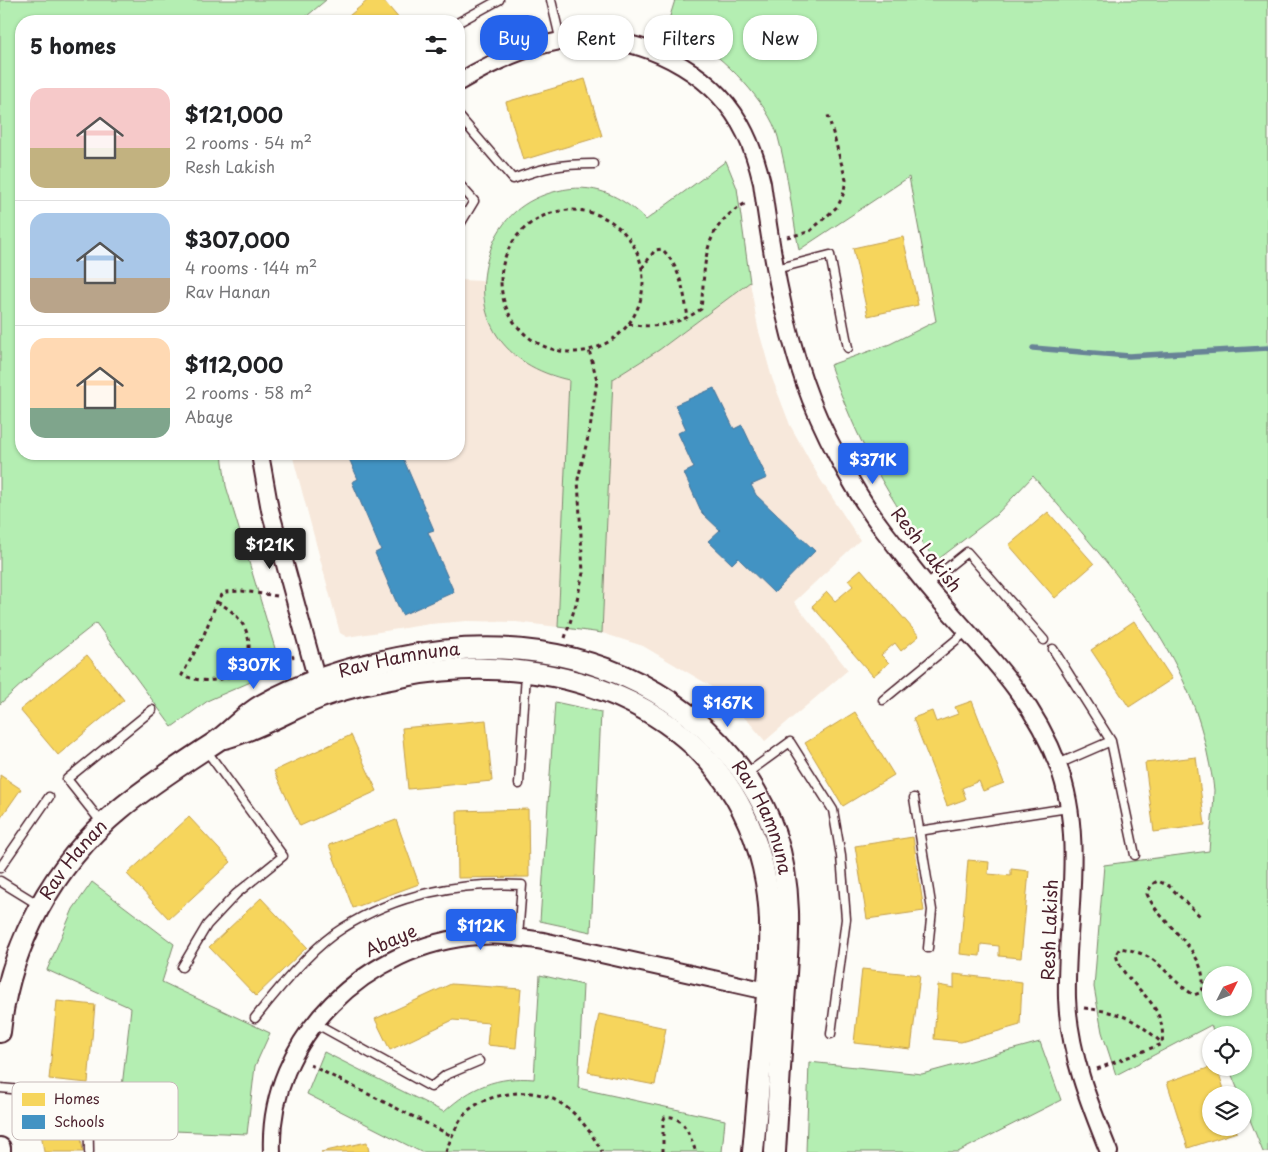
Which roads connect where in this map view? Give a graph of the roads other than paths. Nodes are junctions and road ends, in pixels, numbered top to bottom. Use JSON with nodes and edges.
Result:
{"nodes":[{"id":1,"x":499,"y":0,"type":"edge"},
{"id":2,"x":551,"y":0,"type":"edge"},
{"id":3,"x":465,"y":19,"type":"edge"},
{"id":4,"x":558,"y":29,"type":"edge"},
{"id":5,"x":558,"y":43,"type":"edge"},
{"id":6,"x":634,"y":47,"type":"edge"},
{"id":7,"x":465,"y":79,"type":"edge"},
{"id":8,"x":465,"y":123,"type":"edge"},
{"id":9,"x":594,"y":164,"type":"dead end"},
{"id":10,"x":465,"y":191,"type":"edge"},
{"id":11,"x":465,"y":216,"type":"edge"},
{"id":12,"x":776,"y":268,"type":"junction"},
{"id":13,"x":848,"y":348,"type":"dead end"},
{"id":14,"x":261,"y":460,"type":"edge"},
{"id":15,"x":927,"y":584,"type":"junction"},
{"id":16,"x":967,"y":631,"type":"junction"},
{"id":17,"x":1044,"y":640,"type":"dead end"},
{"id":18,"x":1053,"y":650,"type":"dead end"},
{"id":19,"x":527,"y":671,"type":"junction"},
{"id":20,"x":319,"y":688,"type":"junction"},
{"id":21,"x":883,"y":700,"type":"dead end"},
{"id":22,"x":152,"y":710,"type":"dead end"},
{"id":23,"x":1111,"y":741,"type":"junction"},
{"id":24,"x":211,"y":744,"type":"junction"},
{"id":25,"x":1058,"y":764,"type":"junction"},
{"id":26,"x":745,"y":775,"type":"junction"},
{"id":27,"x":519,"y":784,"type":"dead end"},
{"id":28,"x":49,"y":797,"type":"dead end"},
{"id":29,"x":914,"y":798,"type":"dead end"},
{"id":30,"x":1068,"y":808,"type":"junction"},
{"id":31,"x":104,"y":825,"type":"junction"},
{"id":32,"x":920,"y":831,"type":"junction"},
{"id":33,"x":1135,"y":855,"type":"dead end"},
{"id":34,"x":0,"y":868,"type":"edge"},
{"id":35,"x":0,"y":881,"type":"edge"},
{"id":36,"x":40,"y":906,"type":"junction"},
{"id":37,"x":518,"y":937,"type":"junction"},
{"id":38,"x":928,"y":948,"type":"dead end"},
{"id":39,"x":182,"y":967,"type":"dead end"},
{"id":40,"x":776,"y":993,"type":"junction"},
{"id":41,"x":255,"y":1018,"type":"dead end"},
{"id":42,"x":315,"y":1023,"type":"junction"},
{"id":43,"x":0,"y":1032,"type":"edge"},
{"id":44,"x":831,"y":1034,"type":"dead end"},
{"id":45,"x":478,"y":1061,"type":"dead end"},
{"id":46,"x":272,"y":1152,"type":"edge"},
{"id":47,"x":753,"y":1152,"type":"edge"},
{"id":48,"x":775,"y":1152,"type":"edge"},
{"id":49,"x":1109,"y":1152,"type":"edge"}],
"edges":[{"from":1,"to":3,"type":"lane"},
{"from":2,"to":4,"type":"lane"},
{"from":5,"to":7,"type":"street","name":"Resh Lakish"},
{"from":6,"to":12,"type":"street","name":"Resh Lakish"},
{"from":8,"to":9,"type":"lane"},
{"from":10,"to":11,"type":"lane"},
{"from":12,"to":13,"type":"lane"},
{"from":12,"to":15,"type":"street","name":"Resh Lakish"},
{"from":14,"to":20,"type":"street"},
{"from":15,"to":16,"type":"street","name":"Resh Lakish"},
{"from":15,"to":17,"type":"lane"},
{"from":16,"to":21,"type":"lane"},
{"from":16,"to":25,"type":"street","name":"Resh Lakish"},
{"from":18,"to":23,"type":"lane"},
{"from":19,"to":20,"type":"street","name":"Rav Hamnuna"},
{"from":19,"to":27,"type":"lane"},
{"from":19,"to":40,"type":"street","name":"Rav Hamnuna"},
{"from":20,"to":24,"type":"street","name":"Rav Hanan"},
{"from":20,"to":26,"type":"street","name":"Rav Hamnuna"},
{"from":22,"to":31,"type":"lane"},
{"from":23,"to":25,"type":"lane"},
{"from":23,"to":33,"type":"lane"},
{"from":24,"to":31,"type":"street","name":"Rav Hanan"},
{"from":24,"to":39,"type":"lane"},
{"from":25,"to":30,"type":"street","name":"Resh Lakish"},
{"from":26,"to":40,"type":"street","name":"Rav Hamnuna"},
{"from":26,"to":44,"type":"lane"},
{"from":28,"to":34,"type":"lane"},
{"from":29,"to":32,"type":"lane"},
{"from":30,"to":32,"type":"lane"},
{"from":30,"to":49,"type":"street","name":"Resh Lakish"},
{"from":31,"to":36,"type":"street","name":"Rav Hanan"},
{"from":32,"to":38,"type":"lane"},
{"from":35,"to":36,"type":"lane"},
{"from":36,"to":43,"type":"street","name":"Rav Hanan"},
{"from":37,"to":40,"type":"street","name":"Abaye"},
{"from":37,"to":41,"type":"lane"},
{"from":37,"to":42,"type":"street","name":"Abaye"},
{"from":40,"to":47,"type":"street","name":"Rav Hamnuna"},
{"from":40,"to":48,"type":"street","name":"Rav Hamnuna"},
{"from":42,"to":45,"type":"lane"},
{"from":42,"to":46,"type":"street","name":"Abaye"}]}
